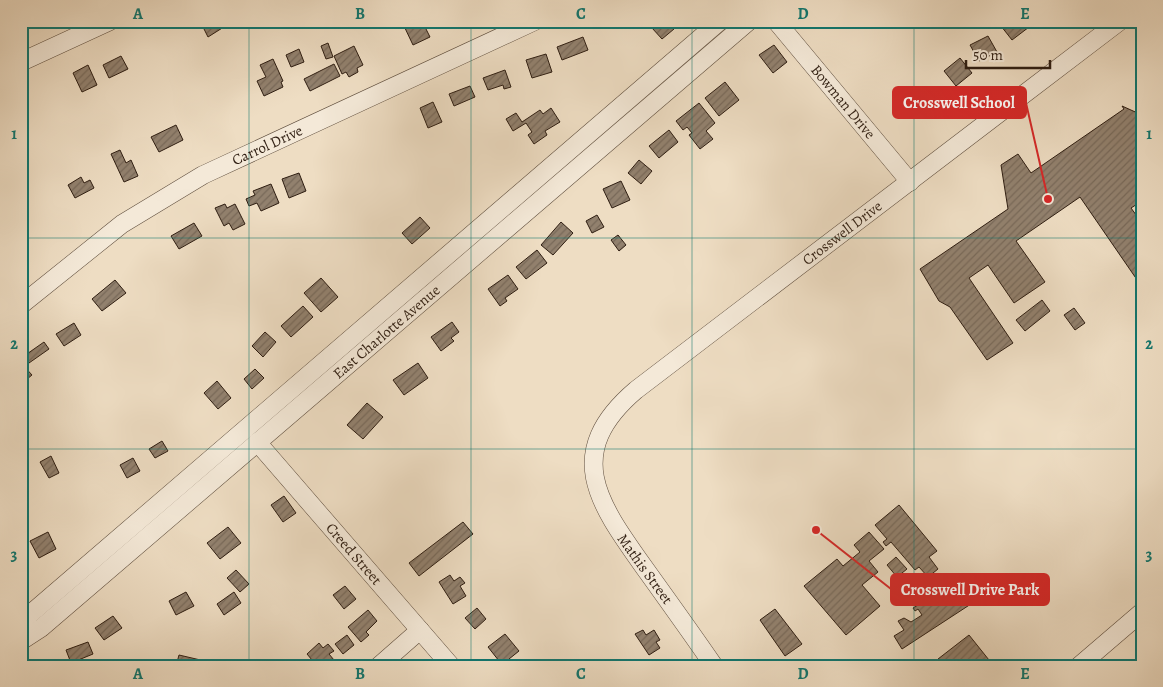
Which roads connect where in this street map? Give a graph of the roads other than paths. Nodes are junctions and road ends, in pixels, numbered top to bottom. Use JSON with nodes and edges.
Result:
{"nodes":[{"id":1,"x":110,"y":21,"type":"edge"},
{"id":2,"x":535,"y":21,"type":"edge"},
{"id":3,"x":720,"y":21,"type":"edge"},
{"id":4,"x":749,"y":21,"type":"edge"},
{"id":5,"x":776,"y":21,"type":"edge"},
{"id":6,"x":1120,"y":21,"type":"edge"},
{"id":7,"x":21,"y":62,"type":"edge"},
{"id":8,"x":910,"y":182,"type":"junction"},
{"id":9,"x":21,"y":305,"type":"edge"},
{"id":10,"x":257,"y":442,"type":"junction"},
{"id":11,"x":594,"y":465,"type":"joint"},
{"id":12,"x":1142,"y":612,"type":"edge"},
{"id":13,"x":21,"y":622,"type":"edge"},
{"id":14,"x":420,"y":630,"type":"junction"},
{"id":15,"x":21,"y":641,"type":"edge"},
{"id":16,"x":379,"y":666,"type":"edge"},
{"id":17,"x":451,"y":666,"type":"edge"},
{"id":18,"x":714,"y":666,"type":"edge"},
{"id":19,"x":1079,"y":666,"type":"edge"}],
"edges":[{"from":1,"to":7,"type":"street"},
{"from":2,"to":9,"type":"street","name":"Carrol Drive"},
{"from":3,"to":13,"type":"street","name":"East Charlotte Avenue"},
{"from":4,"to":10,"type":"street","name":"East Charlotte Avenue"},
{"from":5,"to":8,"type":"street","name":"Bowman Drive"},
{"from":6,"to":8,"type":"street","name":"Crosswell Drive"},
{"from":8,"to":11,"type":"street","name":"Crosswell Drive"},
{"from":10,"to":14,"type":"street","name":"Creed Street"},
{"from":10,"to":15,"type":"street","name":"East Charlotte Avenue"},
{"from":11,"to":18,"type":"street","name":"Mathis Street"},
{"from":12,"to":19,"type":"street"},
{"from":14,"to":16,"type":"street"},
{"from":14,"to":17,"type":"street","name":"Creed Street"}]}
